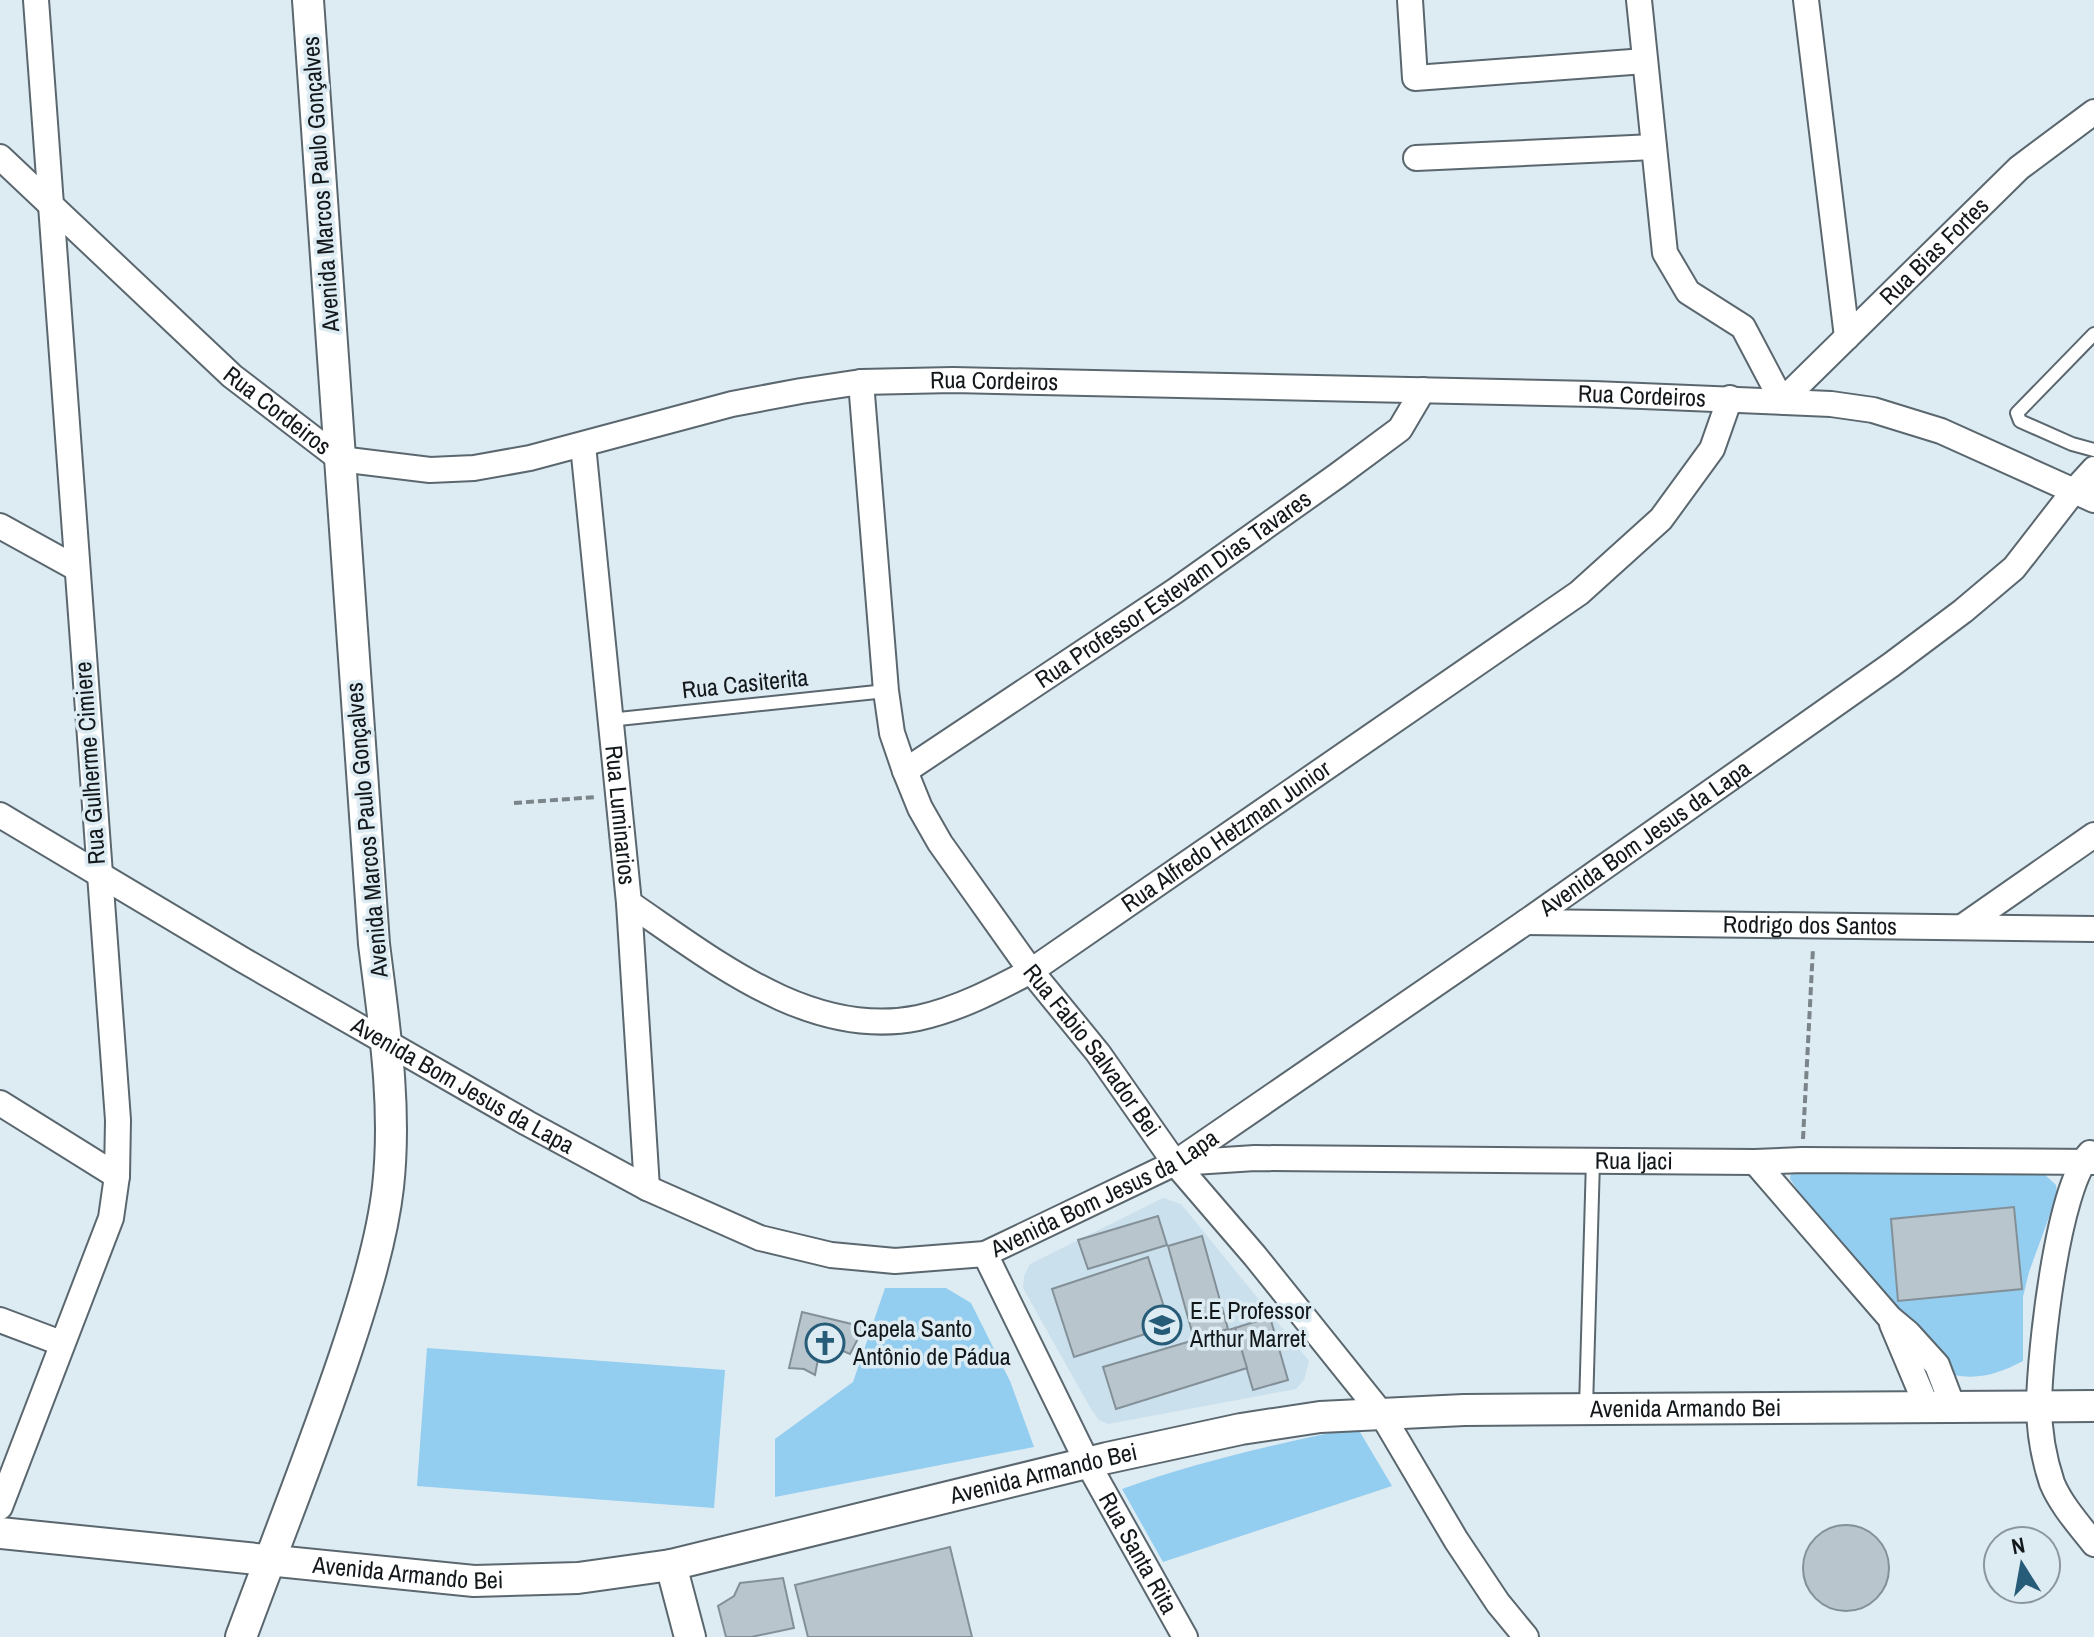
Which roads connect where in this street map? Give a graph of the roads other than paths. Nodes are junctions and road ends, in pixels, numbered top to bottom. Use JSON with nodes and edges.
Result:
{"nodes":[{"id":1,"x":36,"y":0,"type":"edge"},
{"id":2,"x":308,"y":0,"type":"edge"},
{"id":3,"x":1410,"y":0,"type":"edge"},
{"id":4,"x":1639,"y":0,"type":"edge"},
{"id":5,"x":1806,"y":0,"type":"edge"},
{"id":6,"x":1645,"y":61,"type":"junction"},
{"id":7,"x":2094,"y":112,"type":"edge"},
{"id":8,"x":1654,"y":147,"type":"junction"},
{"id":9,"x":0,"y":157,"type":"edge"},
{"id":10,"x":1416,"y":158,"type":"dead end"},
{"id":11,"x":52,"y":209,"type":"junction"},
{"id":12,"x":2094,"y":334,"type":"edge"},
{"id":13,"x":1847,"y":337,"type":"junction"},
{"id":14,"x":861,"y":382,"type":"junction"},
{"id":15,"x":1423,"y":390,"type":"junction"},
{"id":16,"x":1730,"y":398,"type":"junction"},
{"id":17,"x":1782,"y":401,"type":"junction"},
{"id":18,"x":583,"y":445,"type":"junction"},
{"id":19,"x":2094,"y":450,"type":"edge"},
{"id":20,"x":340,"y":459,"type":"junction"},
{"id":21,"x":2094,"y":469,"type":"edge"},
{"id":22,"x":2083,"y":496,"type":"edge"},
{"id":23,"x":0,"y":526,"type":"edge"},
{"id":24,"x":76,"y":568,"type":"junction"},
{"id":25,"x":886,"y":691,"type":"junction"},
{"id":26,"x":609,"y":720,"type":"junction"},
{"id":27,"x":905,"y":771,"type":"junction"},
{"id":28,"x":0,"y":815,"type":"edge"},
{"id":29,"x":2094,"y":835,"type":"edge"},
{"id":30,"x":98,"y":875,"type":"junction"},
{"id":31,"x":629,"y":903,"type":"junction"},
{"id":32,"x":1526,"y":922,"type":"junction"},
{"id":33,"x":1962,"y":927,"type":"junction"},
{"id":34,"x":2094,"y":929,"type":"edge"},
{"id":35,"x":1031,"y":971,"type":"junction"},
{"id":36,"x":386,"y":1040,"type":"junction"},
{"id":37,"x":0,"y":1103,"type":"edge"},
{"id":38,"x":2090,"y":1157,"type":"edge"},
{"id":39,"x":1593,"y":1160,"type":"junction"},
{"id":40,"x":1755,"y":1162,"type":"junction"},
{"id":41,"x":1175,"y":1163,"type":"junction"},
{"id":42,"x":117,"y":1176,"type":"junction"},
{"id":43,"x":647,"y":1188,"type":"junction"},
{"id":44,"x":985,"y":1254,"type":"junction"},
{"id":45,"x":0,"y":1320,"type":"edge"},
{"id":46,"x":61,"y":1343,"type":"junction"},
{"id":47,"x":2039,"y":1406,"type":"junction"},
{"id":48,"x":2094,"y":1406,"type":"edge"},
{"id":49,"x":1940,"y":1407,"type":"junction"},
{"id":50,"x":1586,"y":1408,"type":"junction"},
{"id":51,"x":1381,"y":1413,"type":"junction"},
{"id":52,"x":1087,"y":1462,"type":"junction"},
{"id":53,"x":0,"y":1507,"type":"edge"},
{"id":54,"x":0,"y":1533,"type":"edge"},
{"id":55,"x":2094,"y":1544,"type":"edge"},
{"id":56,"x":269,"y":1560,"type":"junction"},
{"id":57,"x":671,"y":1565,"type":"junction"},
{"id":58,"x":241,"y":1637,"type":"edge"},
{"id":59,"x":690,"y":1637,"type":"edge"},
{"id":60,"x":1185,"y":1637,"type":"edge"},
{"id":61,"x":1526,"y":1637,"type":"edge"}],
"edges":[{"from":1,"to":11,"type":"street","name":"Rua Gulherme Cimiere"},
{"from":2,"to":20,"type":"street","name":"Avenida Marcos Paulo Gonçalves"},
{"from":3,"to":6,"type":"street"},
{"from":4,"to":6,"type":"street"},
{"from":5,"to":13,"type":"street"},
{"from":6,"to":8,"type":"street"},
{"from":7,"to":13,"type":"street","name":"Rua Bias Fortes"},
{"from":8,"to":10,"type":"street"},
{"from":8,"to":17,"type":"street"},
{"from":9,"to":11,"type":"street","name":"Rua Cordeiros"},
{"from":11,"to":20,"type":"street","name":"Rua Cordeiros"},
{"from":11,"to":24,"type":"street","name":"Rua Gulherme Cimiere"},
{"from":12,"to":19,"type":"lane"},
{"from":13,"to":17,"type":"street","name":"Rua Bias Fortes"},
{"from":14,"to":15,"type":"street","name":"Rua Cordeiros"},
{"from":14,"to":18,"type":"street","name":"Rua Cordeiros"},
{"from":14,"to":25,"type":"street","name":"Rua Fabio Salvador Bei"},
{"from":15,"to":16,"type":"street","name":"Rua Cordeiros"},
{"from":15,"to":27,"type":"street","name":"Rua Professor Estevam Dias Tavares"},
{"from":16,"to":17,"type":"street","name":"Rua Cordeiros"},
{"from":16,"to":35,"type":"street","name":"Rua Alfredo Hetzman Junior"},
{"from":17,"to":22,"type":"street","name":"Rua Cordeiros"},
{"from":18,"to":20,"type":"street","name":"Rua Cordeiros"},
{"from":18,"to":26,"type":"street","name":"Rua Luminarios"},
{"from":20,"to":36,"type":"street","name":"Avenida Marcos Paulo Gonçalves"},
{"from":21,"to":22,"type":"street","name":"Avenida Bom Jesus da Lapa"},
{"from":22,"to":32,"type":"street","name":"Avenida Bom Jesus da Lapa"},
{"from":23,"to":24,"type":"street"},
{"from":24,"to":30,"type":"street","name":"Rua Gulherme Cimiere"},
{"from":25,"to":26,"type":"lane","name":"Rua Casiterita"},
{"from":25,"to":27,"type":"street","name":"Rua Fabio Salvador Bei"},
{"from":26,"to":31,"type":"street","name":"Rua Luminarios"},
{"from":27,"to":35,"type":"street","name":"Rua Fabio Salvador Bei"},
{"from":28,"to":30,"type":"street","name":"Avenida Bom Jesus da Lapa"},
{"from":29,"to":33,"type":"street"},
{"from":30,"to":36,"type":"street","name":"Avenida Bom Jesus da Lapa"},
{"from":30,"to":42,"type":"street","name":"Rua Gulherme Cimiere"},
{"from":31,"to":35,"type":"street","name":"Rua Alfredo Hetzman Junior"},
{"from":31,"to":43,"type":"street","name":"Rua Luminarios"},
{"from":32,"to":33,"type":"street","name":"Rodrigo dos Santos"},
{"from":32,"to":41,"type":"street","name":"Avenida Bom Jesus da Lapa"},
{"from":33,"to":34,"type":"street","name":"Rodrigo dos Santos"},
{"from":35,"to":41,"type":"street","name":"Rua Fabio Salvador Bei"},
{"from":36,"to":43,"type":"street","name":"Avenida Bom Jesus da Lapa"},
{"from":36,"to":56,"type":"street","name":"Avenida Marcos Paulo Gonçalves"},
{"from":37,"to":42,"type":"street"},
{"from":38,"to":40,"type":"street","name":"Rua Ijaci"},
{"from":38,"to":47,"type":"street"},
{"from":39,"to":40,"type":"street","name":"Rua Ijaci"},
{"from":39,"to":41,"type":"street","name":"Rua Ijaci"},
{"from":39,"to":50,"type":"lane"},
{"from":40,"to":49,"type":"street"},
{"from":41,"to":44,"type":"street","name":"Avenida Bom Jesus da Lapa"},
{"from":41,"to":51,"type":"street","name":"Rua Fabio Salvador Bei"},
{"from":42,"to":46,"type":"street","name":"Rua Gulherme Cimiere"},
{"from":43,"to":44,"type":"street","name":"Avenida Bom Jesus da Lapa"},
{"from":44,"to":52,"type":"street","name":"Rua Santa Rita"},
{"from":45,"to":46,"type":"street"},
{"from":46,"to":53,"type":"street","name":"Rua Gulherme Cimiere"},
{"from":47,"to":48,"type":"street","name":"Avenida Armando Bei"},
{"from":47,"to":49,"type":"street","name":"Avenida Armando Bei"},
{"from":47,"to":55,"type":"street"},
{"from":49,"to":50,"type":"street","name":"Avenida Armando Bei"},
{"from":50,"to":51,"type":"street","name":"Avenida Armando Bei"},
{"from":51,"to":52,"type":"street","name":"Avenida Armando Bei"},
{"from":51,"to":61,"type":"street","name":"Rua Fabio Salvador Bei"},
{"from":52,"to":57,"type":"street","name":"Avenida Armando Bei"},
{"from":52,"to":60,"type":"street","name":"Rua Santa Rita"},
{"from":54,"to":56,"type":"street","name":"Avenida Armando Bei"},
{"from":56,"to":57,"type":"street","name":"Avenida Armando Bei"},
{"from":56,"to":58,"type":"street","name":"Avenida Marcos Paulo Gonçalves"},
{"from":57,"to":59,"type":"street"}]}
